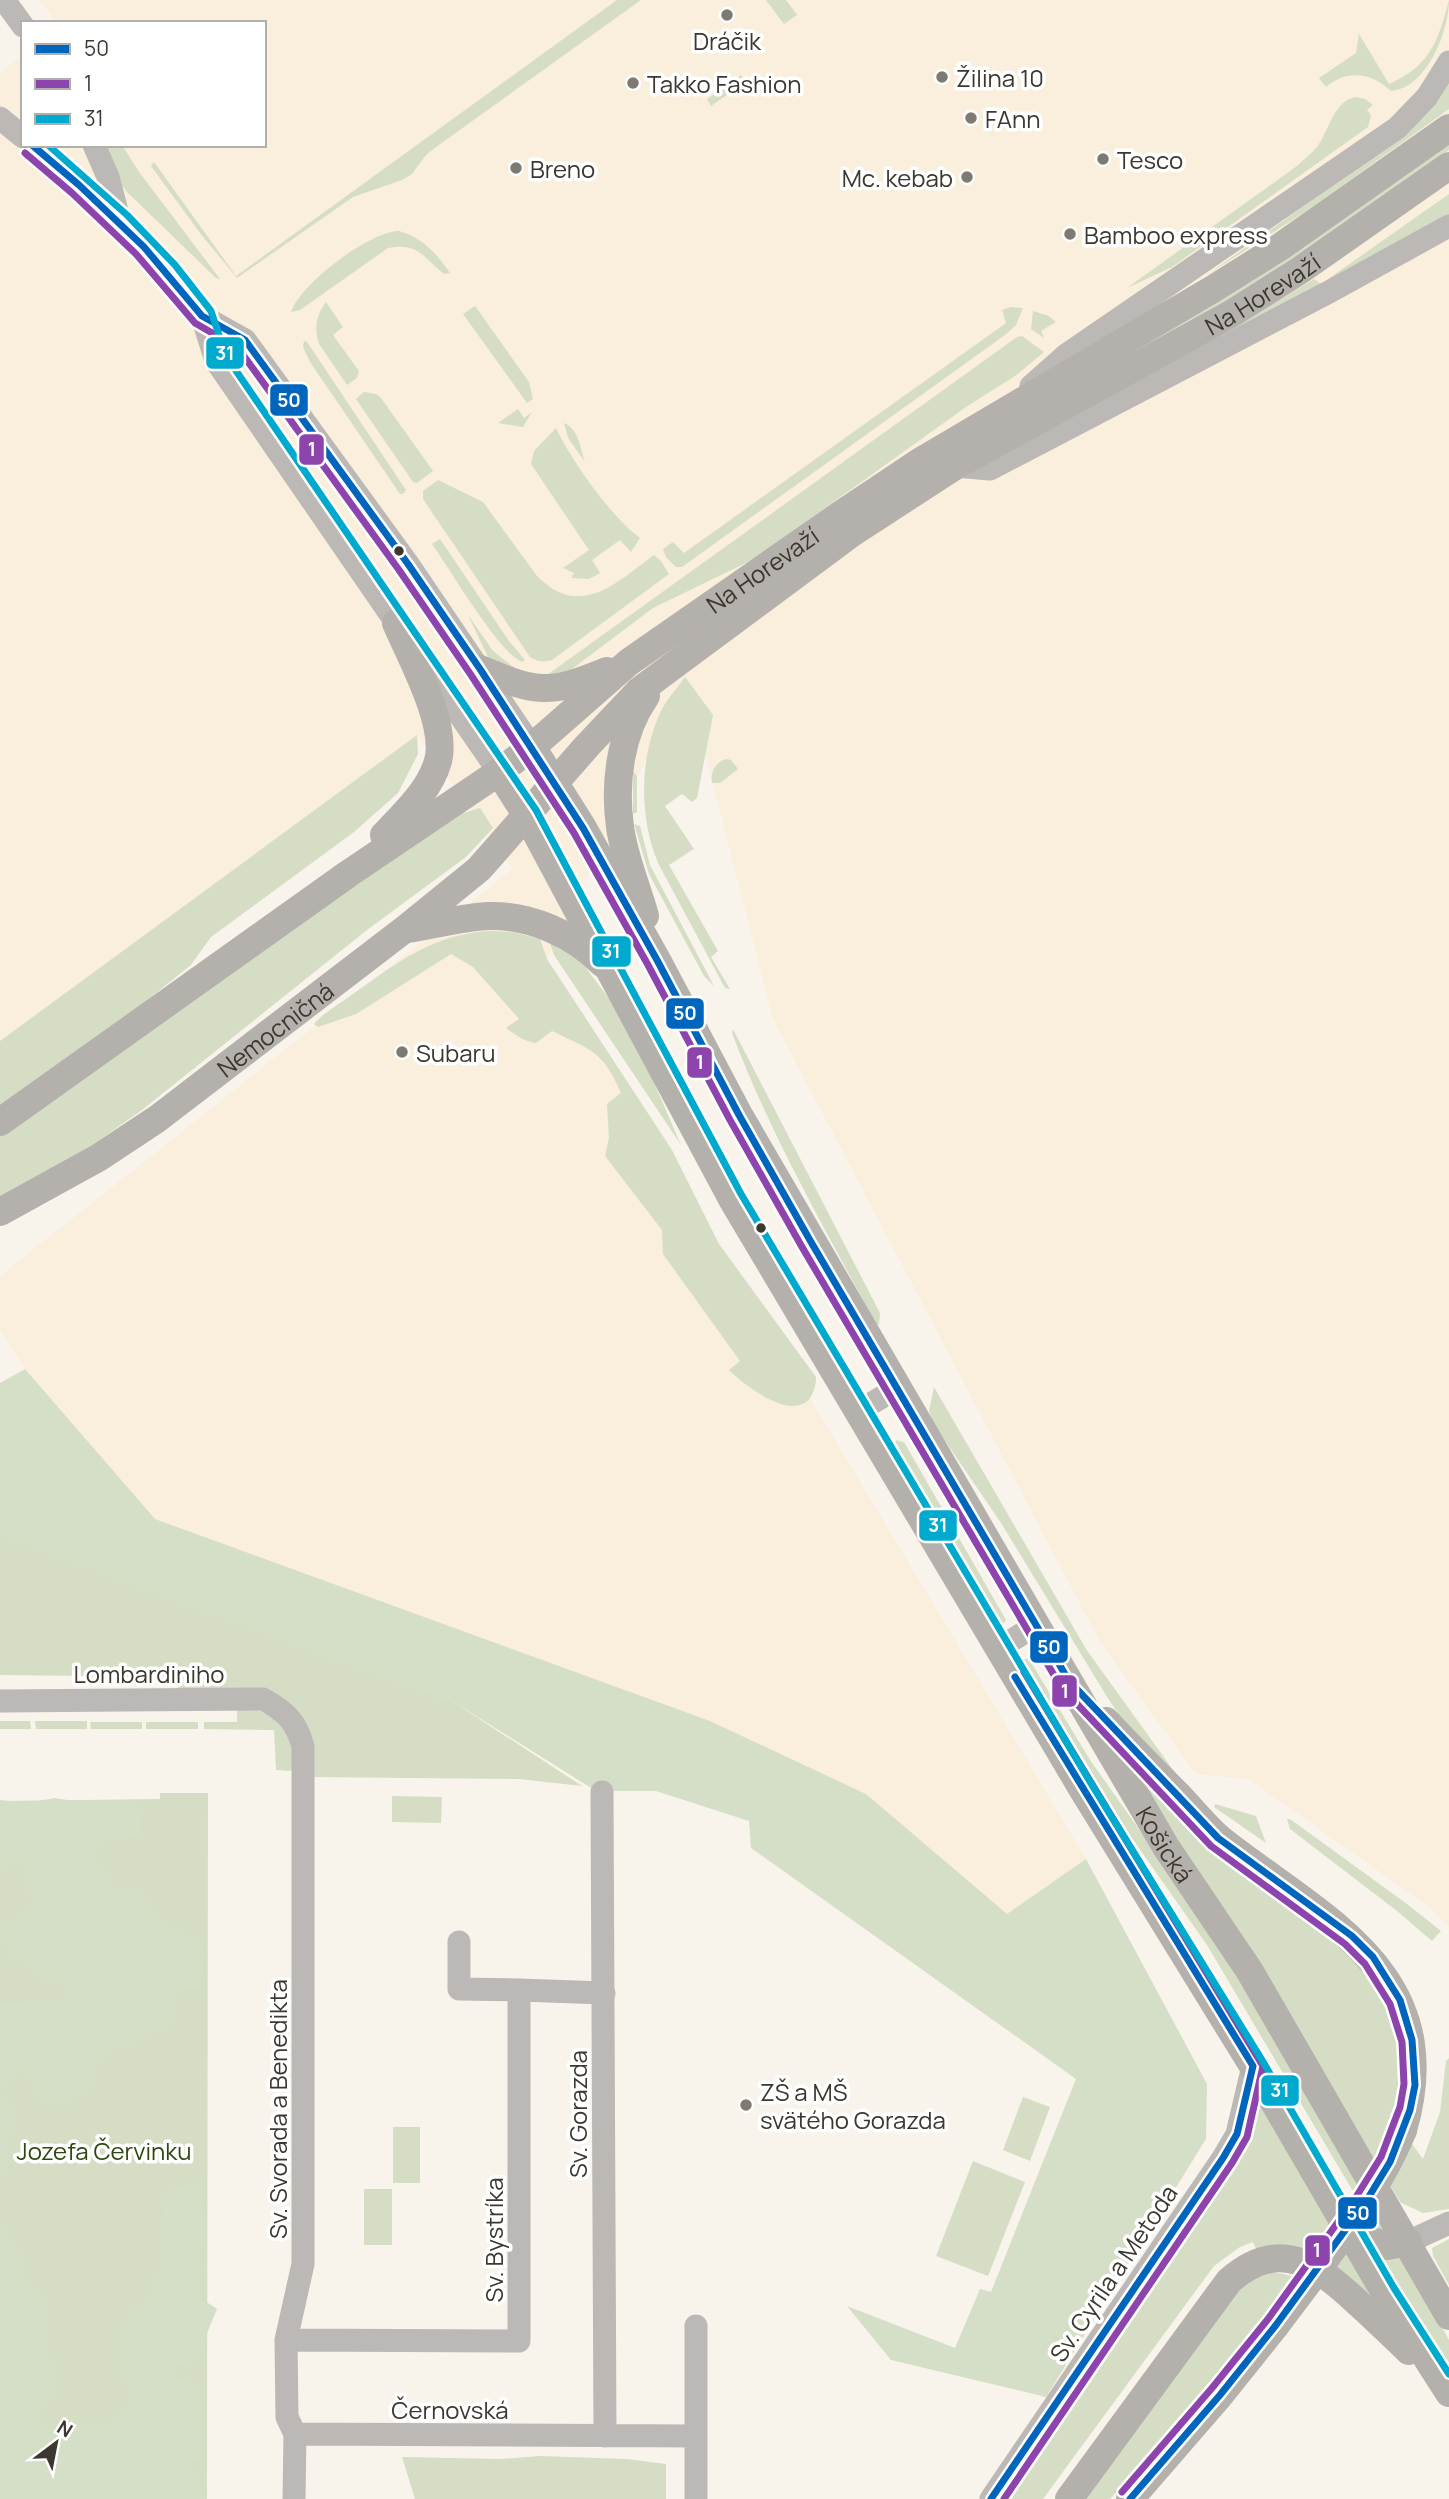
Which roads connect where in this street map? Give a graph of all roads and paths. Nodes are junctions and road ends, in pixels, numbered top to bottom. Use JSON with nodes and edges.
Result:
{"nodes":[{"id":1,"x":4,"y":0,"type":"edge"},
{"id":2,"x":21,"y":23,"type":"edge"},
{"id":3,"x":1449,"y":62,"type":"edge"},
{"id":4,"x":0,"y":118,"type":"edge"},
{"id":5,"x":1449,"y":128,"type":"edge"},
{"id":6,"x":21,"y":135,"type":"edge"},
{"id":7,"x":34,"y":147,"type":"edge"},
{"id":8,"x":95,"y":147,"type":"edge"},
{"id":9,"x":1449,"y":166,"type":"edge"},
{"id":10,"x":120,"y":223,"type":"junction"},
{"id":11,"x":1449,"y":226,"type":"edge"},
{"id":12,"x":202,"y":316,"type":"junction"},
{"id":13,"x":1004,"y":411,"type":"junction"},
{"id":14,"x":955,"y":466,"type":"junction"},
{"id":15,"x":396,"y":623,"type":"junction"},
{"id":16,"x":629,"y":662,"type":"junction"},
{"id":17,"x":480,"y":669,"type":"junction"},
{"id":18,"x":663,"y":671,"type":"junction"},
{"id":19,"x":532,"y":747,"type":"junction"},
{"id":20,"x":499,"y":772,"type":"junction"},
{"id":21,"x":555,"y":783,"type":"junction"},
{"id":22,"x":527,"y":816,"type":"junction"},
{"id":23,"x":348,"y":874,"type":"junction"},
{"id":24,"x":405,"y":929,"type":"junction"},
{"id":25,"x":657,"y":960,"type":"junction"},
{"id":26,"x":613,"y":974,"type":"junction"},
{"id":27,"x":0,"y":1122,"type":"edge"},
{"id":28,"x":0,"y":1212,"type":"edge"},
{"id":29,"x":897,"y":1388,"type":"junction"},
{"id":30,"x":859,"y":1411,"type":"junction"},
{"id":31,"x":1035,"y":1625,"type":"junction"},
{"id":32,"x":999,"y":1649,"type":"junction"},
{"id":33,"x":1069,"y":1681,"type":"junction"},
{"id":34,"x":0,"y":1700,"type":"edge"},
{"id":35,"x":292,"y":1719,"type":"joint"},
{"id":36,"x":602,"y":1792,"type":"dead end"},
{"id":37,"x":459,"y":1942,"type":"dead end"},
{"id":38,"x":519,"y":1990,"type":"junction"},
{"id":39,"x":604,"y":1993,"type":"junction"},
{"id":40,"x":1253,"y":2066,"type":"junction"},
{"id":41,"x":1449,"y":2223,"type":"edge"},
{"id":42,"x":1350,"y":2233,"type":"junction"},
{"id":43,"x":1408,"y":2242,"type":"junction"},
{"id":44,"x":1449,"y":2316,"type":"edge"},
{"id":45,"x":696,"y":2326,"type":"dead end"},
{"id":46,"x":286,"y":2340,"type":"junction"},
{"id":47,"x":1445,"y":2386,"type":"edge"},
{"id":48,"x":295,"y":2434,"type":"junction"},
{"id":49,"x":605,"y":2436,"type":"junction"},
{"id":50,"x":696,"y":2436,"type":"junction"},
{"id":51,"x":294,"y":2499,"type":"edge"},
{"id":52,"x":696,"y":2499,"type":"edge"},
{"id":53,"x":990,"y":2499,"type":"edge"},
{"id":54,"x":1069,"y":2499,"type":"edge"},
{"id":55,"x":1130,"y":2499,"type":"edge"}],
"edges":[{"from":1,"to":2,"type":"street"},
{"from":3,"to":13,"type":"street","name":"Na Horevaží"},
{"from":4,"to":6,"type":"street"},
{"from":5,"to":13,"type":"main road","name":"Na Horevaží"},
{"from":7,"to":10,"type":"street"},
{"from":8,"to":10,"type":"street"},
{"from":9,"to":14,"type":"main road","name":"Na Horevaží"},
{"from":10,"to":12,"type":"street"},
{"from":11,"to":14,"type":"street","name":"Na Horevaží"},
{"from":12,"to":15,"type":"street"},
{"from":12,"to":17,"type":"street"},
{"from":13,"to":16,"type":"main road","name":"Na Horevaží"},
{"from":14,"to":18,"type":"main road","name":"Na Horevaží"},
{"from":15,"to":20,"type":"street"},
{"from":15,"to":23,"type":"main road"},
{"from":16,"to":17,"type":"main road"},
{"from":16,"to":19,"type":"main road","name":"Na Horevaží"},
{"from":17,"to":19,"type":"street"},
{"from":18,"to":21,"type":"main road","name":"Na Horevaží"},
{"from":18,"to":25,"type":"main road","name":"Na Horevaží"},
{"from":19,"to":20,"type":"main road","name":"Na Horevaží"},
{"from":19,"to":21,"type":"main road","name":"Košická"},
{"from":20,"to":22,"type":"main road","name":"Košická"},
{"from":20,"to":23,"type":"main road"},
{"from":21,"to":22,"type":"main road","name":"Na Horevaží"},
{"from":21,"to":25,"type":"main road","name":"Košická"},
{"from":22,"to":24,"type":"main road","name":"Nemocničná"},
{"from":22,"to":26,"type":"main road","name":"Košická"},
{"from":23,"to":27,"type":"main road"},
{"from":24,"to":26,"type":"main road"},
{"from":24,"to":28,"type":"main road","name":"Nemocničná"},
{"from":25,"to":29,"type":"main road","name":"Košická"},
{"from":26,"to":30,"type":"main road","name":"Košická"},
{"from":29,"to":30,"type":"street"},
{"from":29,"to":31,"type":"main road","name":"Košická"},
{"from":30,"to":32,"type":"main road","name":"Košická"},
{"from":31,"to":32,"type":"street"},
{"from":31,"to":33,"type":"main road","name":"Košická"},
{"from":32,"to":40,"type":"main road","name":"Košická"},
{"from":33,"to":43,"type":"main road","name":"Košická"},
{"from":33,"to":55,"type":"main road","bridge":true},
{"from":34,"to":35,"type":"street","name":"Lombardiniho"},
{"from":35,"to":46,"type":"street","name":"Sv. Svorada a Benedikta"},
{"from":36,"to":39,"type":"street","name":"Sv. Gorazda"},
{"from":37,"to":38,"type":"street"},
{"from":38,"to":39,"type":"street"},
{"from":38,"to":46,"type":"street","name":"Sv. Bystríka"},
{"from":39,"to":49,"type":"street","name":"Sv. Gorazda"},
{"from":40,"to":42,"type":"main road","name":"Košická"},
{"from":40,"to":53,"type":"street","name":"Sv. Cyrila a Metoda"},
{"from":41,"to":43,"type":"street"},
{"from":42,"to":43,"type":"main road"},
{"from":42,"to":47,"type":"main road","name":"Košická"},
{"from":43,"to":44,"type":"main road","name":"Košická"},
{"from":45,"to":50,"type":"street"},
{"from":46,"to":48,"type":"street","name":"Sv. Svorada a Benedikta"},
{"from":47,"to":54,"type":"main road"},
{"from":48,"to":49,"type":"street","name":"Černovská"},
{"from":48,"to":51,"type":"street","name":"Sv. Svorada a Benedikta"},
{"from":49,"to":50,"type":"street","name":"Černovská"},
{"from":50,"to":52,"type":"street"}]}
